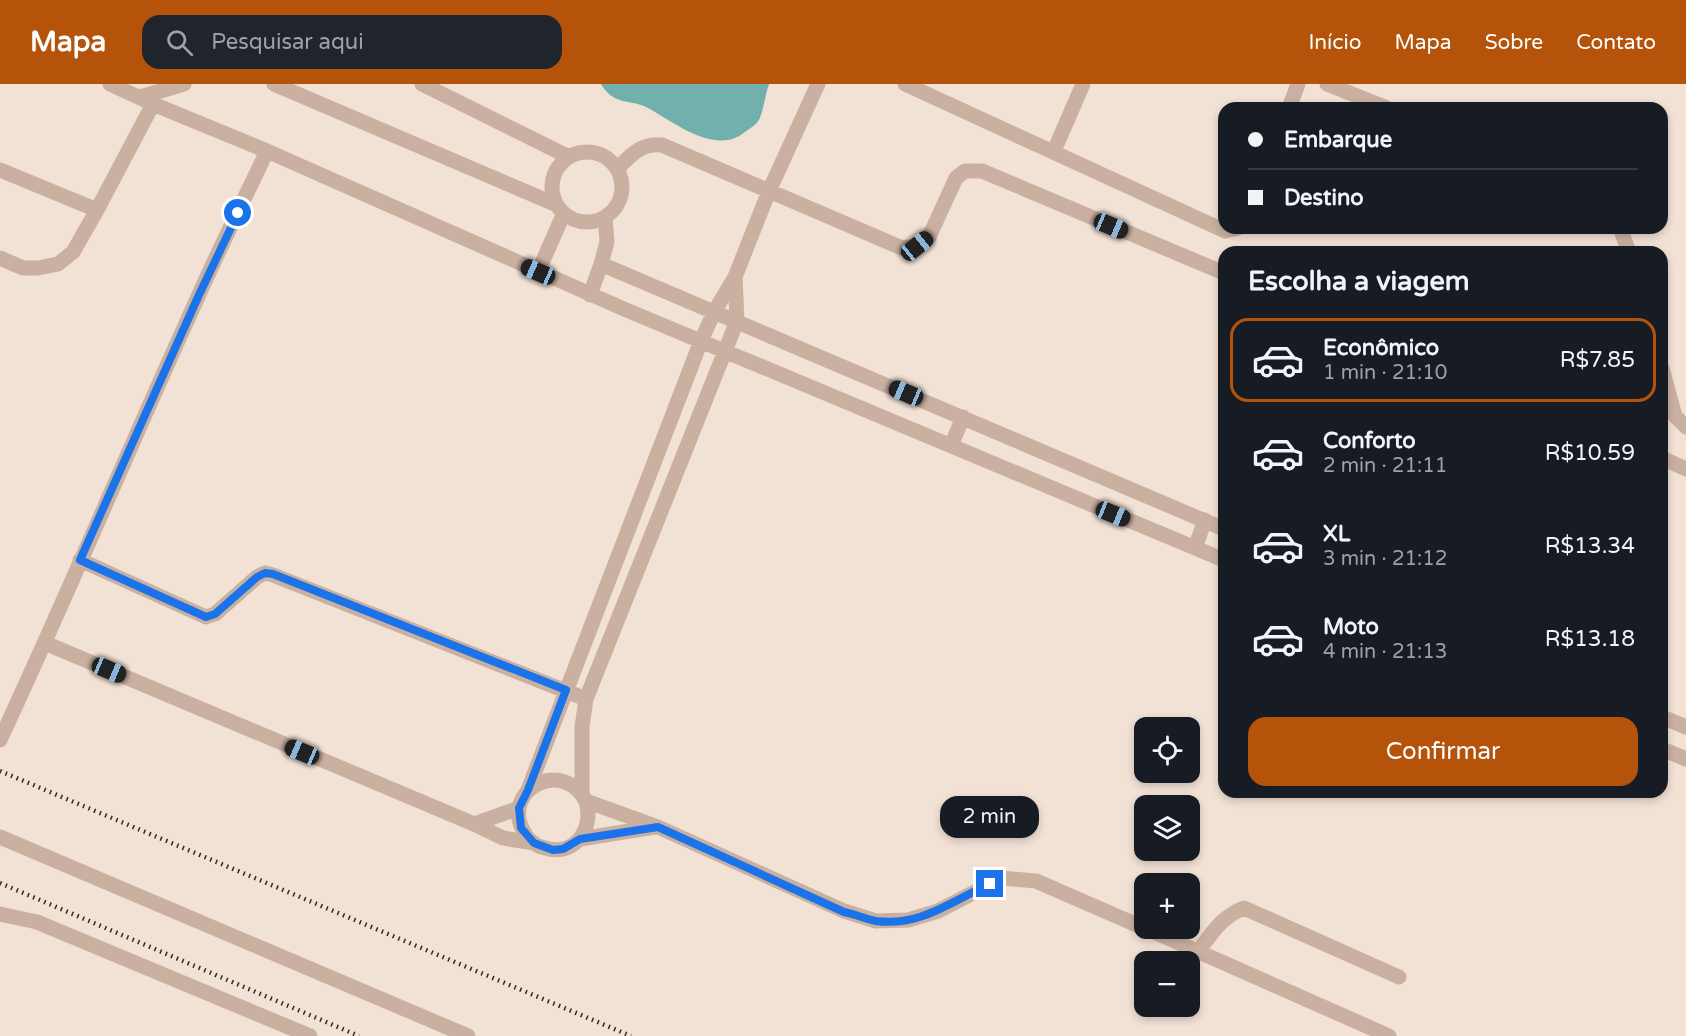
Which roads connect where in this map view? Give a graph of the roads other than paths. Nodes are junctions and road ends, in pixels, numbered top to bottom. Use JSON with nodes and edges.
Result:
{"nodes":[{"id":1,"x":110,"y":84,"type":"edge"},
{"id":2,"x":184,"y":84,"type":"edge"},
{"id":3,"x":274,"y":84,"type":"edge"},
{"id":4,"x":422,"y":84,"type":"edge"},
{"id":5,"x":818,"y":84,"type":"edge"},
{"id":6,"x":905,"y":84,"type":"edge"},
{"id":7,"x":1083,"y":84,"type":"edge"},
{"id":8,"x":1298,"y":84,"type":"edge"},
{"id":9,"x":1327,"y":84,"type":"edge"},
{"id":10,"x":146,"y":101,"type":"junction"},
{"id":11,"x":1290,"y":102,"type":"edge"},
{"id":12,"x":1372,"y":102,"type":"edge"},
{"id":13,"x":267,"y":151,"type":"junction"},
{"id":14,"x":1054,"y":151,"type":"junction"},
{"id":15,"x":569,"y":157,"type":"junction"},
{"id":16,"x":617,"y":169,"type":"junction"},
{"id":17,"x":0,"y":170,"type":"edge"},
{"id":18,"x":768,"y":190,"type":"junction"},
{"id":19,"x":561,"y":209,"type":"junction"},
{"id":20,"x":98,"y":210,"type":"junction"},
{"id":21,"x":605,"y":217,"type":"junction"},
{"id":22,"x":1218,"y":228,"type":"edge"},
{"id":23,"x":0,"y":258,"type":"edge"},
{"id":24,"x":601,"y":264,"type":"junction"},
{"id":25,"x":1218,"y":270,"type":"edge"},
{"id":26,"x":538,"y":272,"type":"junction"},
{"id":27,"x":735,"y":277,"type":"junction"},
{"id":28,"x":590,"y":294,"type":"junction"},
{"id":29,"x":714,"y":312,"type":"junction"},
{"id":30,"x":737,"y":321,"type":"junction"},
{"id":31,"x":701,"y":341,"type":"junction"},
{"id":32,"x":726,"y":352,"type":"junction"},
{"id":33,"x":1668,"y":389,"type":"edge"},
{"id":34,"x":963,"y":417,"type":"junction"},
{"id":35,"x":1686,"y":427,"type":"edge"},
{"id":36,"x":951,"y":446,"type":"junction"},
{"id":37,"x":1668,"y":461,"type":"edge"},
{"id":38,"x":1686,"y":469,"type":"edge"},
{"id":39,"x":633,"y":518,"type":"junction"},
{"id":40,"x":1205,"y":520,"type":"junction"},
{"id":41,"x":1218,"y":526,"type":"edge"},
{"id":42,"x":655,"y":528,"type":"junction"},
{"id":43,"x":1195,"y":548,"type":"junction"},
{"id":44,"x":1218,"y":558,"type":"edge"},
{"id":45,"x":80,"y":560,"type":"junction"},
{"id":46,"x":45,"y":643,"type":"junction"},
{"id":47,"x":566,"y":690,"type":"junction"},
{"id":48,"x":585,"y":699,"type":"junction"},
{"id":49,"x":1668,"y":724,"type":"edge"},
{"id":50,"x":1686,"y":728,"type":"edge"},
{"id":51,"x":0,"y":740,"type":"edge"},
{"id":52,"x":1668,"y":752,"type":"edge"},
{"id":53,"x":1686,"y":759,"type":"edge"},
{"id":54,"x":528,"y":790,"type":"junction"},
{"id":55,"x":584,"y":797,"type":"junction"},
{"id":56,"x":519,"y":808,"type":"junction"},
{"id":57,"x":474,"y":824,"type":"junction"},
{"id":58,"x":658,"y":827,"type":"junction"},
{"id":59,"x":0,"y":837,"type":"edge"},
{"id":60,"x":580,"y":839,"type":"junction"},
{"id":61,"x":534,"y":843,"type":"junction"},
{"id":62,"x":0,"y":914,"type":"edge"},
{"id":63,"x":1134,"y":923,"type":"edge"},
{"id":64,"x":1169,"y":939,"type":"edge"},
{"id":65,"x":1196,"y":951,"type":"edge"},
{"id":66,"x":1199,"y":951,"type":"edge"},
{"id":67,"x":1200,"y":953,"type":"edge"},
{"id":68,"x":1399,"y":977,"type":"dead end"},
{"id":69,"x":310,"y":1036,"type":"edge"},
{"id":70,"x":468,"y":1036,"type":"edge"},
{"id":71,"x":1389,"y":1036,"type":"edge"}],
"edges":[{"from":1,"to":10,"type":"street"},
{"from":2,"to":10,"type":"street"},
{"from":3,"to":19,"type":"street"},
{"from":4,"to":15,"type":"street"},
{"from":5,"to":18,"type":"street"},
{"from":6,"to":14,"type":"street"},
{"from":7,"to":14,"type":"street"},
{"from":8,"to":11,"type":"street"},
{"from":9,"to":12,"type":"street"},
{"from":10,"to":13,"type":"street"},
{"from":10,"to":20,"type":"street"},
{"from":13,"to":26,"type":"street"},
{"from":13,"to":45,"type":"street"},
{"from":14,"to":22,"type":"street"},
{"from":15,"to":16,"type":"street"},
{"from":15,"to":19,"type":"street"},
{"from":16,"to":18,"type":"street"},
{"from":16,"to":21,"type":"street"},
{"from":17,"to":20,"type":"street"},
{"from":18,"to":25,"type":"street"},
{"from":18,"to":27,"type":"street"},
{"from":19,"to":21,"type":"street"},
{"from":19,"to":26,"type":"street"},
{"from":20,"to":23,"type":"street"},
{"from":21,"to":24,"type":"street"},
{"from":24,"to":28,"type":"street"},
{"from":24,"to":29,"type":"street"},
{"from":26,"to":28,"type":"street"},
{"from":27,"to":29,"type":"street"},
{"from":27,"to":30,"type":"street"},
{"from":28,"to":31,"type":"street"},
{"from":29,"to":30,"type":"street"},
{"from":29,"to":31,"type":"street"},
{"from":30,"to":32,"type":"street"},
{"from":30,"to":34,"type":"street"},
{"from":31,"to":32,"type":"street"},
{"from":31,"to":39,"type":"street"},
{"from":32,"to":36,"type":"street"},
{"from":32,"to":42,"type":"street"},
{"from":33,"to":35,"type":"street"},
{"from":34,"to":36,"type":"street"},
{"from":34,"to":40,"type":"street"},
{"from":36,"to":43,"type":"street"},
{"from":37,"to":38,"type":"street"},
{"from":39,"to":42,"type":"street"},
{"from":39,"to":47,"type":"street"},
{"from":40,"to":41,"type":"street"},
{"from":40,"to":43,"type":"street"},
{"from":42,"to":48,"type":"street"},
{"from":43,"to":44,"type":"street"},
{"from":45,"to":46,"type":"street"},
{"from":45,"to":47,"type":"street"},
{"from":46,"to":51,"type":"street"},
{"from":46,"to":57,"type":"street"},
{"from":47,"to":48,"type":"street"},
{"from":47,"to":54,"type":"street"},
{"from":48,"to":55,"type":"street"},
{"from":49,"to":50,"type":"street"},
{"from":52,"to":53,"type":"street"},
{"from":54,"to":55,"type":"street"},
{"from":54,"to":56,"type":"street"},
{"from":55,"to":58,"type":"street"},
{"from":55,"to":60,"type":"street"},
{"from":56,"to":57,"type":"street"},
{"from":56,"to":61,"type":"street"},
{"from":57,"to":61,"type":"street"},
{"from":58,"to":60,"type":"street"},
{"from":58,"to":63,"type":"street"},
{"from":59,"to":70,"type":"street"},
{"from":60,"to":61,"type":"street"},
{"from":62,"to":69,"type":"street"},
{"from":64,"to":65,"type":"street"},
{"from":66,"to":68,"type":"street"},
{"from":67,"to":71,"type":"street"}]}
